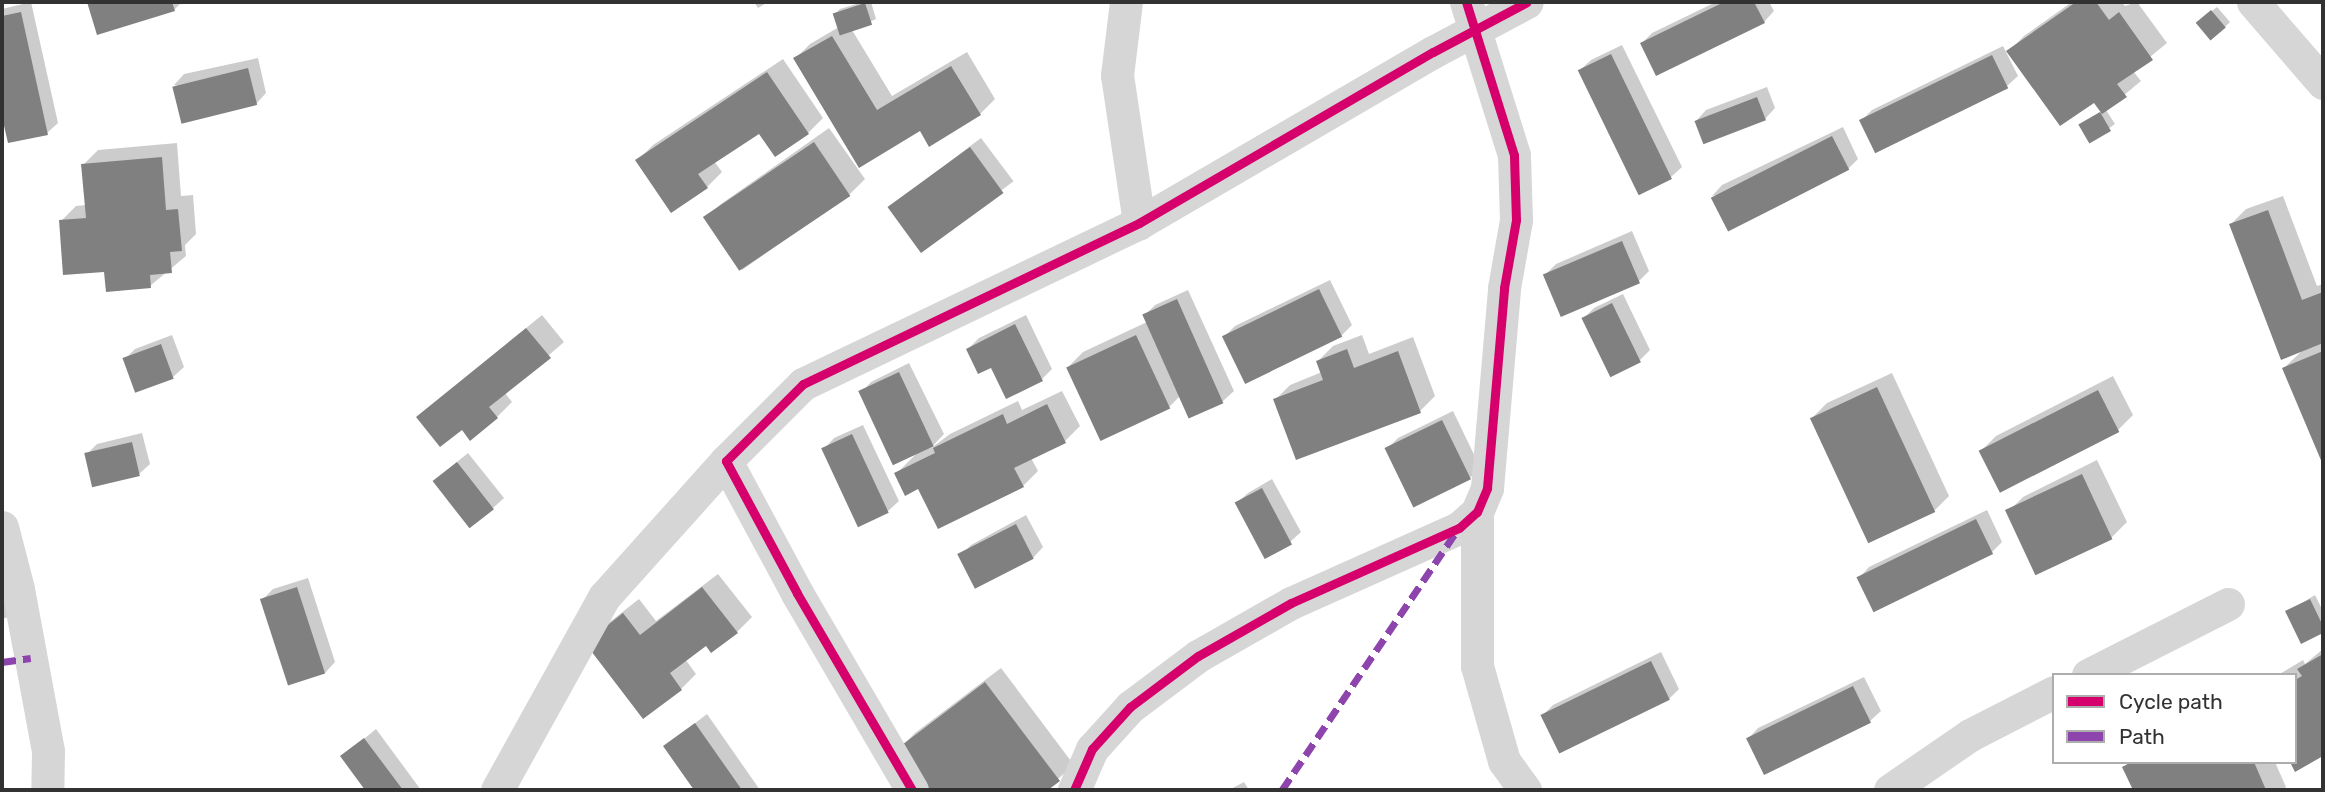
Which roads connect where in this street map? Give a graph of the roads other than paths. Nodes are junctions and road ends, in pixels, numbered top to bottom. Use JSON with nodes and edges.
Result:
{"nodes":[{"id":1,"x":1100,"y":2,"type":"edge"},
{"id":2,"x":1527,"y":2,"type":"edge"},
{"id":3,"x":2253,"y":2,"type":"edge"},
{"id":4,"x":1471,"y":15,"type":"edge"},
{"id":5,"x":1124,"y":16,"type":"edge"},
{"id":6,"x":2323,"y":83,"type":"edge"},
{"id":7,"x":1139,"y":223,"type":"junction"},
{"id":8,"x":726,"y":461,"type":"junction"},
{"id":9,"x":1477,"y":512,"type":"junction"},
{"id":10,"x":2,"y":527,"type":"edge"},
{"id":11,"x":2228,"y":604,"type":"dead end"},
{"id":12,"x":2092,"y":673,"type":"edge"},
{"id":13,"x":2052,"y":693,"type":"edge"},
{"id":14,"x":47,"y":790,"type":"edge"},
{"id":15,"x":497,"y":790,"type":"edge"},
{"id":16,"x":912,"y":790,"type":"edge"},
{"id":17,"x":1074,"y":790,"type":"edge"},
{"id":18,"x":1525,"y":790,"type":"edge"},
{"id":19,"x":1890,"y":790,"type":"edge"}],
"edges":[{"from":1,"to":5,"type":"street"},
{"from":2,"to":4,"type":"street"},
{"from":3,"to":6,"type":"street"},
{"from":4,"to":7,"type":"street"},
{"from":4,"to":9,"type":"street"},
{"from":5,"to":7,"type":"street"},
{"from":7,"to":8,"type":"street"},
{"from":8,"to":15,"type":"street"},
{"from":8,"to":16,"type":"street"},
{"from":9,"to":17,"type":"street"},
{"from":9,"to":18,"type":"street"},
{"from":10,"to":14,"type":"street"},
{"from":11,"to":12,"type":"street"},
{"from":13,"to":19,"type":"street"}]}
